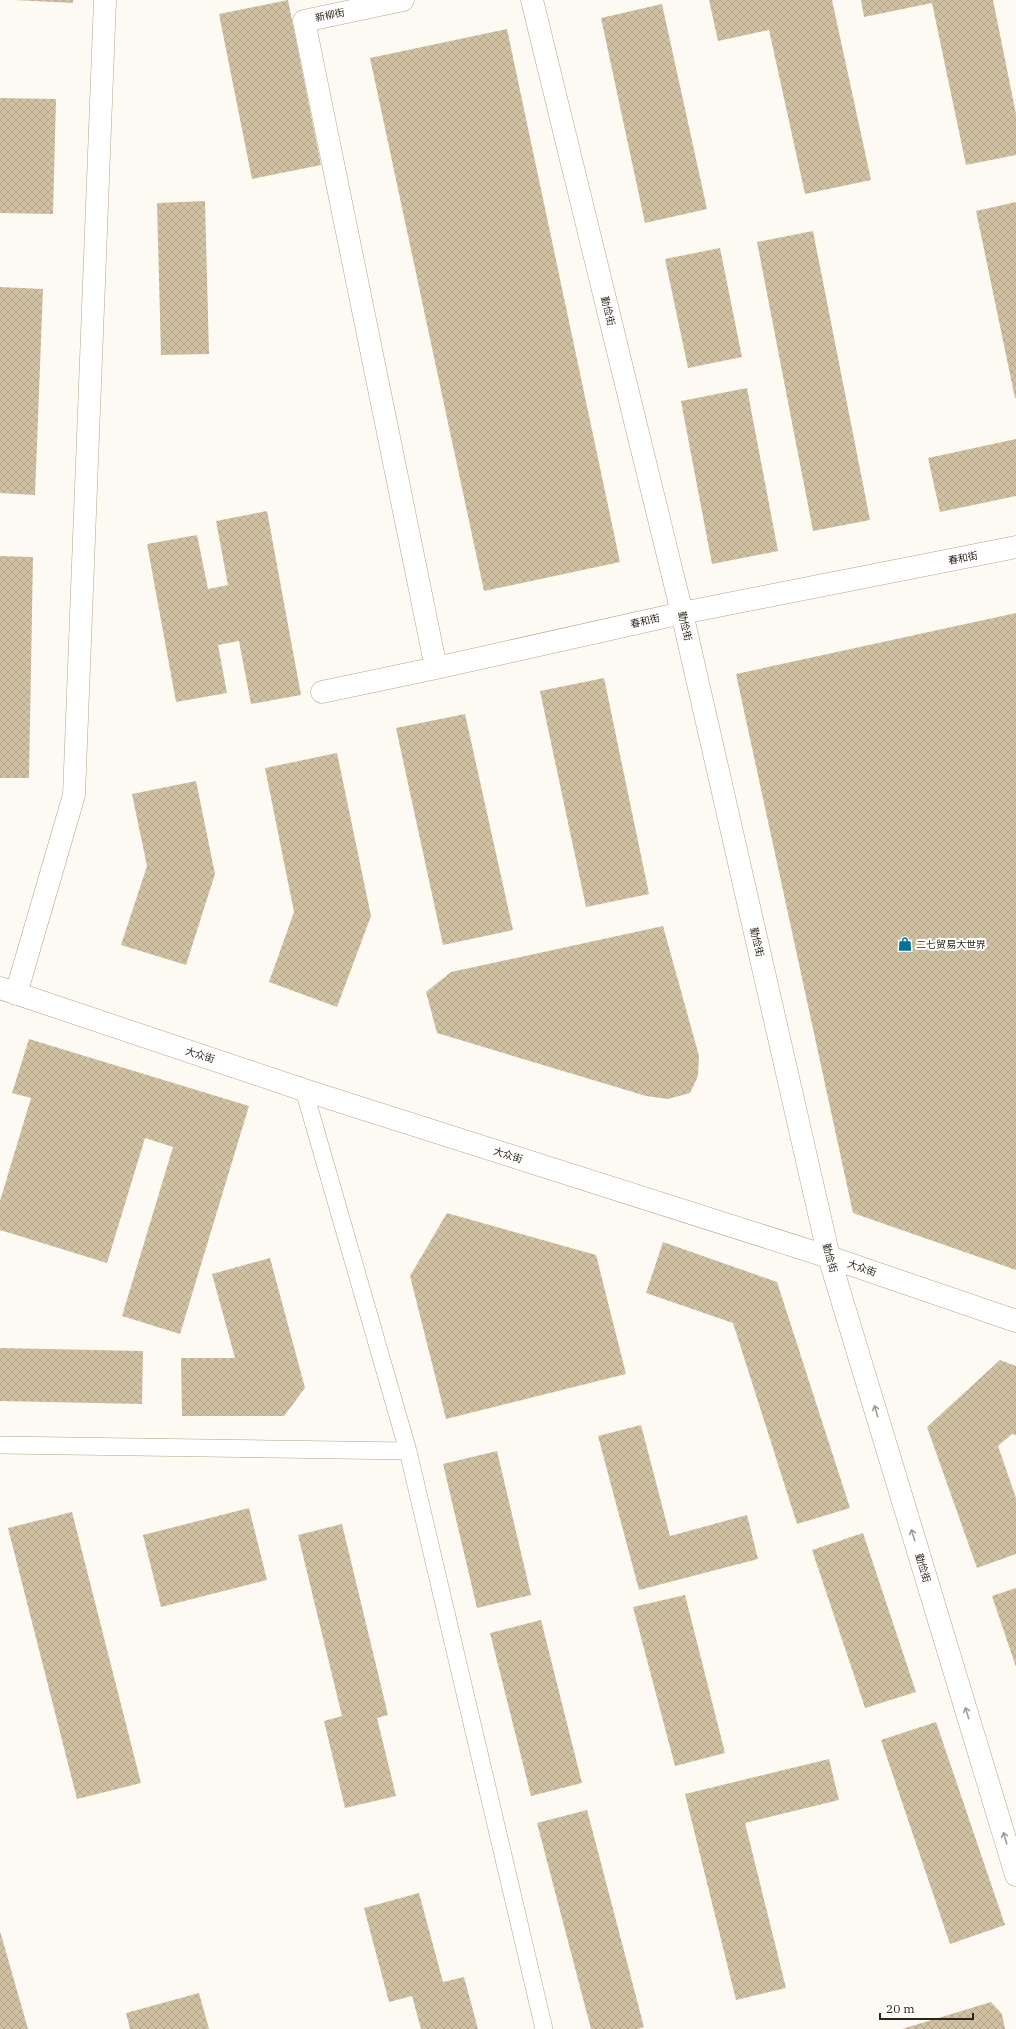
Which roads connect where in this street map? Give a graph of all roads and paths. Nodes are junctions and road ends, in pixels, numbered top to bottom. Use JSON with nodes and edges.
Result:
{"nodes":[{"id":1,"x":105,"y":0,"type":"edge"},
{"id":2,"x":403,"y":0,"type":"edge"},
{"id":3,"x":532,"y":0,"type":"edge"},
{"id":4,"x":1016,"y":547,"type":"edge"},
{"id":5,"x":682,"y":613,"type":"junction"},
{"id":6,"x":436,"y":668,"type":"junction"},
{"id":7,"x":322,"y":692,"type":"dead end"},
{"id":8,"x":8,"y":991,"type":"edge"},
{"id":9,"x":304,"y":1090,"type":"junction"},
{"id":10,"x":829,"y":1257,"type":"junction"},
{"id":11,"x":1016,"y":1321,"type":"edge"},
{"id":12,"x":0,"y":1445,"type":"edge"},
{"id":13,"x":408,"y":1451,"type":"junction"},
{"id":14,"x":1016,"y":1875,"type":"edge"},
{"id":15,"x":544,"y":2029,"type":"edge"}],
"edges":[{"from":1,"to":8,"type":"street"},
{"from":2,"to":6,"type":"street","name":"新柳街"},
{"from":3,"to":5,"type":"street","name":"勤俭街"},
{"from":4,"to":5,"type":"street","name":"春和街"},
{"from":5,"to":6,"type":"street","name":"春和街"},
{"from":5,"to":10,"type":"street","name":"勤俭街"},
{"from":6,"to":7,"type":"street","name":"春和街"},
{"from":8,"to":9,"type":"street","name":"大众街"},
{"from":9,"to":10,"type":"street","name":"大众街"},
{"from":9,"to":13,"type":"lane"},
{"from":10,"to":11,"type":"street","name":"大众街"},
{"from":14,"to":10,"type":"street","name":"勤俭街","one_way":true},
{"from":12,"to":13,"type":"lane"},
{"from":13,"to":15,"type":"lane"}]}
